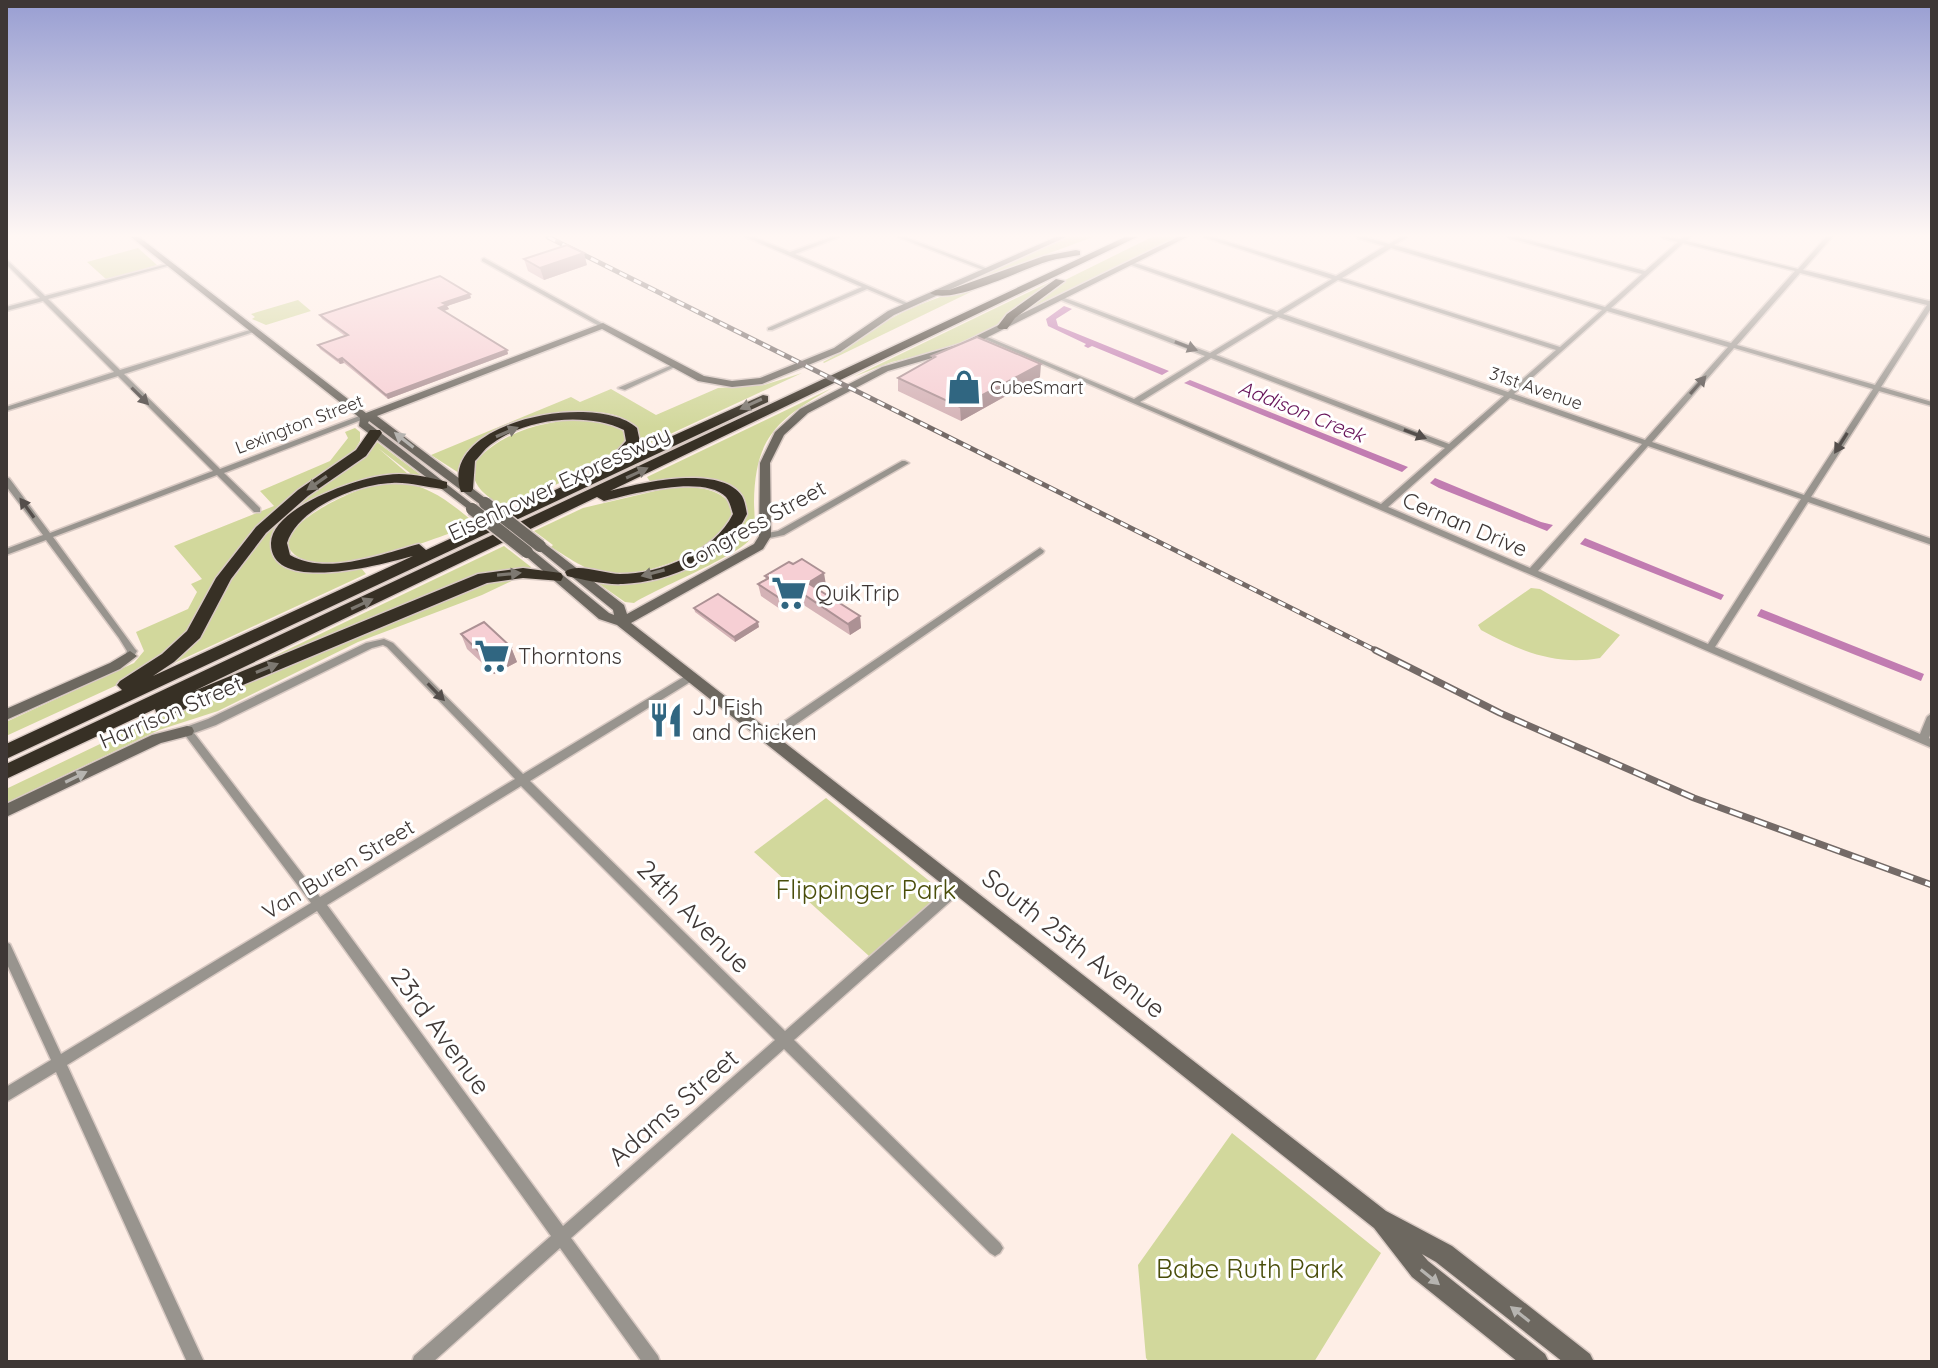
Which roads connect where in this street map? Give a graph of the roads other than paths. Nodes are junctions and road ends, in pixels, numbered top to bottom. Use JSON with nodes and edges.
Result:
{"nodes":[{"id":1,"x":36,"y":301,"type":"edge"},
{"id":2,"x":45,"y":301,"type":"edge"},
{"id":3,"x":217,"y":301,"type":"edge"},
{"id":4,"x":558,"y":301,"type":"edge"},
{"id":5,"x":835,"y":301,"type":"edge"},
{"id":6,"x":899,"y":301,"type":"edge"},
{"id":7,"x":918,"y":301,"type":"edge"},
{"id":8,"x":973,"y":301,"type":"edge"},
{"id":9,"x":992,"y":301,"type":"edge"},
{"id":10,"x":1032,"y":301,"type":"edge"},
{"id":11,"x":1054,"y":301,"type":"edge"},
{"id":12,"x":1068,"y":301,"type":"edge"},
{"id":13,"x":1238,"y":301,"type":"edge"},
{"id":14,"x":1301,"y":301,"type":"edge"},
{"id":15,"x":1409,"y":301,"type":"edge"},
{"id":16,"x":1578,"y":301,"type":"edge"},
{"id":17,"x":1615,"y":301,"type":"edge"},
{"id":18,"x":1772,"y":301,"type":"edge"},
{"id":19,"x":1932,"y":303,"type":"edge"},
{"id":20,"x":909,"y":305,"type":"junction"},
{"id":21,"x":6,"y":309,"type":"edge"},
{"id":22,"x":1606,"y":309,"type":"junction"},
{"id":23,"x":1278,"y":315,"type":"junction"},
{"id":24,"x":603,"y":326,"type":"junction"},
{"id":25,"x":1003,"y":327,"type":"junction"},
{"id":26,"x":770,"y":329,"type":"dead end"},
{"id":27,"x":255,"y":330,"type":"junction"},
{"id":28,"x":983,"y":337,"type":"junction"},
{"id":29,"x":1732,"y":346,"type":"junction"},
{"id":30,"x":1560,"y":349,"type":"junction"},
{"id":31,"x":1211,"y":355,"type":"junction"},
{"id":32,"x":674,"y":366,"type":"junction"},
{"id":33,"x":118,"y":373,"type":"junction"},
{"id":34,"x":622,"y":388,"type":"dead end"},
{"id":35,"x":1876,"y":388,"type":"junction"},
{"id":36,"x":1508,"y":396,"type":"junction"},
{"id":37,"x":1135,"y":402,"type":"junction"},
{"id":38,"x":1932,"y":404,"type":"edge"},
{"id":39,"x":6,"y":409,"type":"edge"},
{"id":40,"x":365,"y":417,"type":"junction"},
{"id":41,"x":375,"y":433,"type":"junction"},
{"id":42,"x":1647,"y":444,"type":"junction"},
{"id":43,"x":1450,"y":447,"type":"junction"},
{"id":44,"x":905,"y":463,"type":"dead end"},
{"id":45,"x":217,"y":472,"type":"junction"},
{"id":46,"x":597,"y":476,"type":"junction"},
{"id":47,"x":6,"y":480,"type":"edge"},
{"id":48,"x":442,"y":485,"type":"junction"},
{"id":49,"x":466,"y":489,"type":"junction"},
{"id":50,"x":1806,"y":498,"type":"junction"},
{"id":51,"x":478,"y":506,"type":"junction"},
{"id":52,"x":566,"y":506,"type":"junction"},
{"id":53,"x":1382,"y":508,"type":"junction"},
{"id":54,"x":257,"y":510,"type":"dead end"},
{"id":55,"x":765,"y":536,"type":"junction"},
{"id":56,"x":48,"y":537,"type":"junction"},
{"id":57,"x":465,"y":538,"type":"junction"},
{"id":58,"x":1932,"y":542,"type":"edge"},
{"id":59,"x":1040,"y":551,"type":"dead end"},
{"id":60,"x":6,"y":552,"type":"edge"},
{"id":61,"x":1532,"y":572,"type":"junction"},
{"id":62,"x":564,"y":575,"type":"junction"},
{"id":63,"x":622,"y":622,"type":"junction"},
{"id":64,"x":1710,"y":648,"type":"junction"},
{"id":65,"x":352,"y":652,"type":"joint"},
{"id":66,"x":130,"y":656,"type":"joint"},
{"id":67,"x":691,"y":677,"type":"junction"},
{"id":68,"x":6,"y":715,"type":"edge"},
{"id":69,"x":1932,"y":717,"type":"edge"},
{"id":70,"x":67,"y":724,"type":"junction"},
{"id":71,"x":187,"y":731,"type":"junction"},
{"id":72,"x":768,"y":738,"type":"junction"},
{"id":73,"x":1928,"y":742,"type":"edge"},
{"id":74,"x":8,"y":765,"type":"edge"},
{"id":75,"x":522,"y":780,"type":"junction"},
{"id":76,"x":6,"y":811,"type":"edge"},
{"id":77,"x":958,"y":887,"type":"junction"},
{"id":78,"x":319,"y":904,"type":"junction"},
{"id":79,"x":6,"y":948,"type":"edge"},
{"id":80,"x":785,"y":1040,"type":"junction"},
{"id":81,"x":58,"y":1063,"type":"junction"},
{"id":82,"x":6,"y":1095,"type":"edge"},
{"id":83,"x":1378,"y":1219,"type":"junction"},
{"id":84,"x":561,"y":1238,"type":"junction"},
{"id":85,"x":995,"y":1248,"type":"dead end"},
{"id":86,"x":196,"y":1362,"type":"edge"},
{"id":87,"x":420,"y":1362,"type":"edge"},
{"id":88,"x":652,"y":1362,"type":"edge"},
{"id":89,"x":1537,"y":1362,"type":"edge"},
{"id":90,"x":1582,"y":1362,"type":"edge"}],
"edges":[{"from":1,"to":21,"type":"street"},
{"from":2,"to":33,"type":"street"},
{"from":3,"to":27,"type":"street","name":"South 25th Avenue"},
{"from":4,"to":24,"type":"street"},
{"from":5,"to":26,"type":"street"},
{"from":6,"to":20,"type":"street"},
{"from":7,"to":20,"type":"street"},
{"from":8,"to":46,"type":"highway","name":"Eisenhower Expressway","one_way":true},
{"from":52,"to":9,"type":"highway","name":"Eisenhower Expressway","one_way":true},
{"from":10,"to":25,"type":"highway"},
{"from":11,"to":25,"type":"street"},
{"from":12,"to":31,"type":"street","one_way":true},
{"from":13,"to":23,"type":"street","name":"31st Avenue"},
{"from":14,"to":23,"type":"street"},
{"from":15,"to":30,"type":"street"},
{"from":16,"to":22,"type":"street"},
{"from":17,"to":22,"type":"street"},
{"from":18,"to":29,"type":"street"},
{"from":19,"to":35,"type":"street"},
{"from":20,"to":32,"type":"street"},
{"from":22,"to":29,"type":"street"},
{"from":22,"to":30,"type":"street"},
{"from":23,"to":31,"type":"street"},
{"from":23,"to":36,"type":"street","name":"31st Avenue"},
{"from":24,"to":32,"type":"street"},
{"from":24,"to":40,"type":"street","name":"Lexington Street"},
{"from":25,"to":28,"type":"street"},
{"from":27,"to":33,"type":"street"},
{"from":27,"to":40,"type":"street","name":"South 25th Avenue"},
{"from":28,"to":37,"type":"street","name":"Cernan Drive"},
{"from":28,"to":55,"type":"street"},
{"from":29,"to":35,"type":"street"},
{"from":42,"to":29,"type":"street","one_way":true},
{"from":30,"to":36,"type":"street"},
{"from":31,"to":37,"type":"street"},
{"from":31,"to":43,"type":"street","one_way":true},
{"from":32,"to":34,"type":"street"},
{"from":33,"to":39,"type":"street"},
{"from":33,"to":45,"type":"street","one_way":true},
{"from":35,"to":38,"type":"street"},
{"from":35,"to":50,"type":"street","one_way":true},
{"from":36,"to":42,"type":"street","name":"31st Avenue"},
{"from":36,"to":43,"type":"street"},
{"from":37,"to":53,"type":"street","name":"Cernan Drive"},
{"from":40,"to":41,"type":"street","name":"South 25th Avenue"},
{"from":40,"to":45,"type":"street","name":"Lexington Street"},
{"from":49,"to":40,"type":"street","name":"South 25th Avenue","one_way":true},
{"from":41,"to":48,"type":"street","name":"South 25th Avenue"},
{"from":41,"to":70,"type":"highway","one_way":true},
{"from":42,"to":50,"type":"street","name":"31st Avenue"},
{"from":42,"to":61,"type":"street"},
{"from":43,"to":53,"type":"street"},
{"from":44,"to":55,"type":"street","name":"Congress Street"},
{"from":45,"to":54,"type":"street"},
{"from":45,"to":56,"type":"street","name":"Lexington Street"},
{"from":49,"to":46,"type":"highway","one_way":true},
{"from":46,"to":57,"type":"highway","name":"Eisenhower Expressway"},
{"from":56,"to":47,"type":"street","one_way":true},
{"from":48,"to":51,"type":"street","name":"South 25th Avenue"},
{"from":48,"to":57,"type":"highway"},
{"from":49,"to":51,"type":"street","name":"South 25th Avenue"},
{"from":50,"to":58,"type":"street","name":"31st Avenue"},
{"from":50,"to":64,"type":"street"},
{"from":51,"to":62,"type":"street","name":"South 25th Avenue","bridge":true},
{"from":52,"to":62,"type":"highway","one_way":true},
{"from":74,"to":52,"type":"highway","name":"Eisenhower Expressway","one_way":true},
{"from":53,"to":61,"type":"street","name":"Cernan Drive"},
{"from":55,"to":63,"type":"street","name":"Congress Street"},
{"from":56,"to":60,"type":"street","name":"Lexington Street"},
{"from":56,"to":66,"type":"street"},
{"from":57,"to":70,"type":"highway","name":"Eisenhower Expressway"},
{"from":59,"to":72,"type":"street"},
{"from":61,"to":64,"type":"street","name":"Cernan Drive"},
{"from":62,"to":63,"type":"street","name":"South 25th Avenue"},
{"from":74,"to":62,"type":"highway","one_way":true},
{"from":63,"to":67,"type":"street","name":"South 25th Avenue"},
{"from":64,"to":73,"type":"street","name":"Cernan Drive"},
{"from":65,"to":71,"type":"street","name":"Harrison Street"},
{"from":65,"to":75,"type":"street","name":"24th Avenue","one_way":true},
{"from":66,"to":68,"type":"street"},
{"from":67,"to":72,"type":"street","name":"South 25th Avenue"},
{"from":67,"to":75,"type":"street","name":"Van Buren Street"},
{"from":69,"to":73,"type":"street"},
{"from":70,"to":74,"type":"highway","name":"Eisenhower Expressway"},
{"from":76,"to":71,"type":"street","name":"Harrison Street","one_way":true},
{"from":71,"to":78,"type":"street","name":"23rd Avenue"},
{"from":72,"to":77,"type":"street","name":"South 25th Avenue"},
{"from":75,"to":78,"type":"street","name":"Van Buren Street"},
{"from":75,"to":80,"type":"street","name":"24th Avenue"},
{"from":77,"to":80,"type":"street","name":"Adams Street"},
{"from":77,"to":83,"type":"street","name":"South 25th Avenue"},
{"from":78,"to":81,"type":"street","name":"Van Buren Street"},
{"from":78,"to":84,"type":"street","name":"23rd Avenue"},
{"from":79,"to":81,"type":"street"},
{"from":80,"to":84,"type":"street","name":"Adams Street"},
{"from":80,"to":85,"type":"street","name":"24th Avenue"},
{"from":81,"to":82,"type":"street","name":"Van Buren Street"},
{"from":81,"to":86,"type":"street"},
{"from":83,"to":89,"type":"street","name":"South 25th Avenue","one_way":true},
{"from":90,"to":83,"type":"street","name":"South 25th Avenue","one_way":true},
{"from":84,"to":87,"type":"street","name":"Adams Street"},
{"from":84,"to":88,"type":"street","name":"23rd Avenue"}]}
